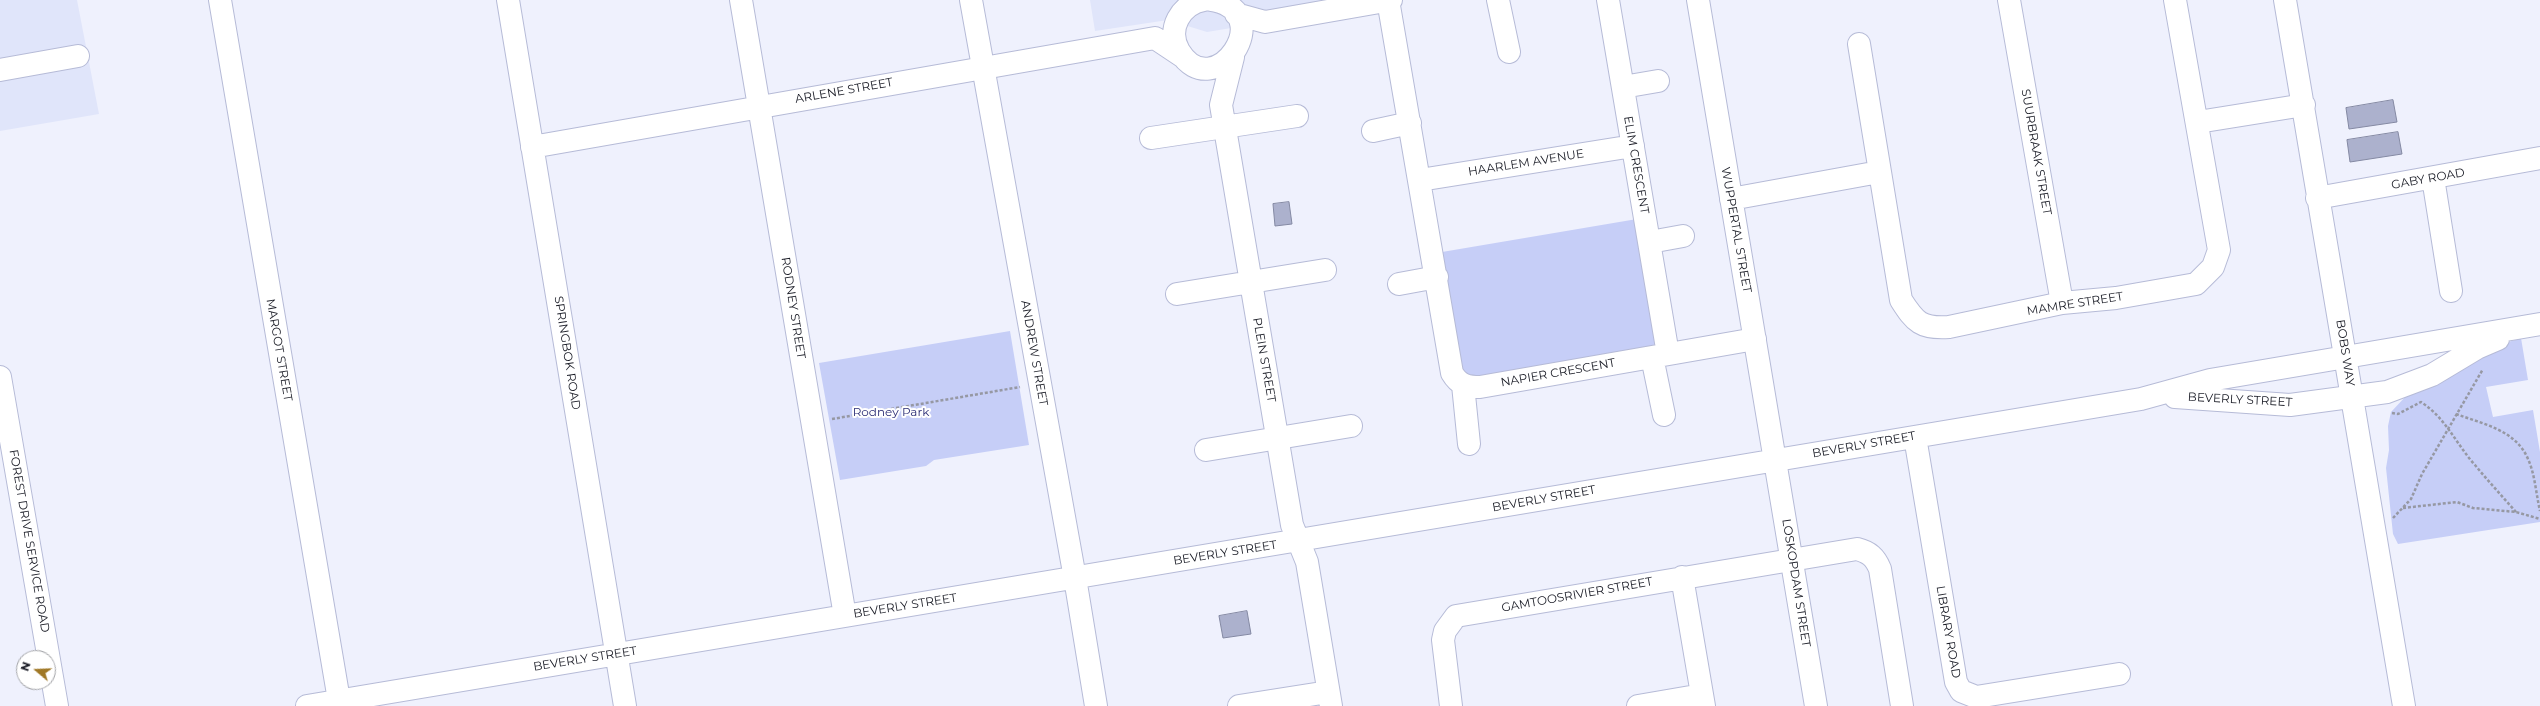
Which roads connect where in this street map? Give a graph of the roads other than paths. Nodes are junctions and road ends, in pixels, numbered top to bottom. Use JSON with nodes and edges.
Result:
{"nodes":[{"id":1,"x":220,"y":0,"type":"edge"},
{"id":2,"x":508,"y":0,"type":"edge"},
{"id":3,"x":741,"y":0,"type":"edge"},
{"id":4,"x":971,"y":0,"type":"edge"},
{"id":5,"x":1388,"y":0,"type":"edge"},
{"id":6,"x":1391,"y":0,"type":"edge"},
{"id":7,"x":1498,"y":0,"type":"edge"},
{"id":8,"x":1608,"y":0,"type":"edge"},
{"id":9,"x":1698,"y":0,"type":"edge"},
{"id":10,"x":2009,"y":0,"type":"edge"},
{"id":11,"x":2175,"y":0,"type":"edge"},
{"id":12,"x":2285,"y":0,"type":"edge"},
{"id":13,"x":1341,"y":4,"type":"edge"},
{"id":14,"x":1191,"y":5,"type":"edge"},
{"id":15,"x":1224,"y":5,"type":"edge"},
{"id":16,"x":1265,"y":22,"type":"junction"},
{"id":17,"x":1155,"y":38,"type":"junction"},
{"id":18,"x":1859,"y":44,"type":"dead end"},
{"id":19,"x":1236,"y":52,"type":"junction"},
{"id":20,"x":1509,"y":52,"type":"dead end"},
{"id":21,"x":78,"y":56,"type":"dead end"},
{"id":22,"x":1187,"y":60,"type":"junction"},
{"id":23,"x":983,"y":67,"type":"junction"},
{"id":24,"x":0,"y":70,"type":"edge"},
{"id":25,"x":1658,"y":81,"type":"dead end"},
{"id":26,"x":1623,"y":87,"type":"junction"},
{"id":27,"x":1221,"y":105,"type":"junction"},
{"id":28,"x":2304,"y":105,"type":"junction"},
{"id":29,"x":759,"y":106,"type":"junction"},
{"id":30,"x":1298,"y":116,"type":"dead end"},
{"id":31,"x":2198,"y":122,"type":"junction"},
{"id":32,"x":1410,"y":123,"type":"junction"},
{"id":33,"x":1225,"y":127,"type":"junction"},
{"id":34,"x":1373,"y":131,"type":"dead end"},
{"id":35,"x":1151,"y":138,"type":"dead end"},
{"id":36,"x":1633,"y":146,"type":"junction"},
{"id":37,"x":532,"y":147,"type":"junction"},
{"id":38,"x":2540,"y":158,"type":"edge"},
{"id":39,"x":1879,"y":172,"type":"junction"},
{"id":40,"x":2433,"y":178,"type":"junction"},
{"id":41,"x":1420,"y":180,"type":"junction"},
{"id":42,"x":2317,"y":198,"type":"junction"},
{"id":43,"x":1731,"y":199,"type":"junction"},
{"id":44,"x":1683,"y":236,"type":"dead end"},
{"id":45,"x":1650,"y":242,"type":"junction"},
{"id":46,"x":1325,"y":270,"type":"dead end"},
{"id":47,"x":1437,"y":277,"type":"junction"},
{"id":48,"x":1251,"y":282,"type":"junction"},
{"id":49,"x":1399,"y":284,"type":"dead end"},
{"id":50,"x":2451,"y":290,"type":"dead end"},
{"id":51,"x":1177,"y":294,"type":"dead end"},
{"id":52,"x":2062,"y":303,"type":"junction"},
{"id":53,"x":2540,"y":325,"type":"edge"},
{"id":54,"x":1755,"y":339,"type":"junction"},
{"id":55,"x":1660,"y":355,"type":"junction"},
{"id":56,"x":2345,"y":356,"type":"junction"},
{"id":57,"x":0,"y":377,"type":"edge"},
{"id":58,"x":1463,"y":385,"type":"junction"},
{"id":59,"x":2352,"y":397,"type":"junction"},
{"id":60,"x":2142,"y":398,"type":"junction"},
{"id":61,"x":1664,"y":414,"type":"dead end"},
{"id":62,"x":1351,"y":426,"type":"dead end"},
{"id":63,"x":1915,"y":437,"type":"junction"},
{"id":64,"x":1277,"y":438,"type":"junction"},
{"id":65,"x":1469,"y":444,"type":"dead end"},
{"id":66,"x":1206,"y":450,"type":"dead end"},
{"id":67,"x":1775,"y":460,"type":"junction"},
{"id":68,"x":1299,"y":541,"type":"junction"},
{"id":69,"x":1792,"y":558,"type":"junction"},
{"id":70,"x":1682,"y":577,"type":"junction"},
{"id":71,"x":1075,"y":578,"type":"junction"},
{"id":72,"x":845,"y":616,"type":"junction"},
{"id":73,"x":616,"y":654,"type":"junction"},
{"id":74,"x":2119,"y":674,"type":"dead end"},
{"id":75,"x":1329,"y":699,"type":"edge"},
{"id":76,"x":338,"y":700,"type":"junction"},
{"id":77,"x":1703,"y":701,"type":"edge"},
{"id":78,"x":57,"y":706,"type":"edge"},
{"id":79,"x":307,"y":706,"type":"edge"},
{"id":80,"x":625,"y":706,"type":"edge"},
{"id":81,"x":1096,"y":706,"type":"edge"},
{"id":82,"x":1239,"y":706,"type":"edge"},
{"id":83,"x":1451,"y":706,"type":"edge"},
{"id":84,"x":1638,"y":706,"type":"edge"},
{"id":85,"x":1816,"y":706,"type":"edge"},
{"id":86,"x":1902,"y":706,"type":"edge"},
{"id":87,"x":2404,"y":706,"type":"edge"}],
"edges":[{"from":1,"to":76,"type":"street","name":"MARGOT STREET"},
{"from":2,"to":37,"type":"street","name":"SPRINGBOK ROAD"},
{"from":3,"to":29,"type":"street","name":"RODNEY STREET"},
{"from":4,"to":23,"type":"street","name":"ANDREW STREET"},
{"from":5,"to":6,"type":"street"},
{"from":5,"to":13,"type":"street"},
{"from":5,"to":32,"type":"street"},
{"from":7,"to":20,"type":"street"},
{"from":8,"to":26,"type":"street","name":"ELIM CRESCENT"},
{"from":9,"to":43,"type":"street","name":"WUPPERTAL STREET"},
{"from":10,"to":52,"type":"street","name":"SUURBRAAK STREET"},
{"from":11,"to":31,"type":"street","name":"MAMRE STREET"},
{"from":12,"to":28,"type":"street","name":"BOBS WAY"},
{"from":13,"to":16,"type":"street"},
{"from":14,"to":17,"type":"street"},
{"from":14,"to":22,"type":"street"},
{"from":15,"to":16,"type":"street"},
{"from":15,"to":19,"type":"street","name":"PLEIN STREET"},
{"from":16,"to":19,"type":"street"},
{"from":17,"to":22,"type":"street"},
{"from":17,"to":23,"type":"street","name":"ARLENE STREET"},
{"from":18,"to":39,"type":"street","name":"MAMRE STREET"},
{"from":19,"to":22,"type":"street"},
{"from":19,"to":27,"type":"street","name":"PLEIN STREET"},
{"from":21,"to":24,"type":"street"},
{"from":22,"to":27,"type":"street","name":"PLEIN STREET"},
{"from":23,"to":29,"type":"street","name":"ARLENE STREET"},
{"from":23,"to":71,"type":"street","name":"ANDREW STREET"},
{"from":25,"to":26,"type":"street"},
{"from":26,"to":36,"type":"street","name":"ELIM CRESCENT"},
{"from":27,"to":33,"type":"street","name":"PLEIN STREET"},
{"from":28,"to":31,"type":"street"},
{"from":28,"to":42,"type":"street","name":"BOBS WAY"},
{"from":29,"to":37,"type":"street","name":"ARLENE STREET"},
{"from":29,"to":72,"type":"street","name":"RODNEY STREET"},
{"from":30,"to":33,"type":"street"},
{"from":31,"to":52,"type":"street","name":"MAMRE STREET"},
{"from":32,"to":34,"type":"street"},
{"from":32,"to":41,"type":"street"},
{"from":33,"to":35,"type":"street"},
{"from":33,"to":48,"type":"street","name":"PLEIN STREET"},
{"from":36,"to":41,"type":"street","name":"HAARLEM AVENUE"},
{"from":36,"to":45,"type":"street","name":"ELIM CRESCENT"},
{"from":37,"to":73,"type":"street","name":"SPRINGBOK ROAD"},
{"from":38,"to":40,"type":"street","name":"GABY ROAD"},
{"from":39,"to":43,"type":"street"},
{"from":39,"to":52,"type":"street","name":"MAMRE STREET"},
{"from":40,"to":42,"type":"street","name":"GABY ROAD"},
{"from":40,"to":50,"type":"street"},
{"from":41,"to":47,"type":"street"},
{"from":42,"to":56,"type":"street","name":"BOBS WAY"},
{"from":43,"to":54,"type":"street","name":"WUPPERTAL STREET"},
{"from":44,"to":45,"type":"street"},
{"from":45,"to":55,"type":"street","name":"ELIM CRESCENT"},
{"from":46,"to":48,"type":"street"},
{"from":47,"to":49,"type":"street"},
{"from":47,"to":58,"type":"street"},
{"from":48,"to":51,"type":"street"},
{"from":48,"to":64,"type":"street","name":"PLEIN STREET"},
{"from":53,"to":56,"type":"street","name":"BEVERLY STREET"},
{"from":53,"to":59,"type":"street","name":"BEVERLY STREET"},
{"from":54,"to":55,"type":"street","name":"NAPIER CRESCENT"},
{"from":54,"to":67,"type":"street","name":"WUPPERTAL STREET"},
{"from":55,"to":58,"type":"street","name":"NAPIER CRESCENT"},
{"from":55,"to":61,"type":"street"},
{"from":56,"to":59,"type":"street","name":"BOBS WAY"},
{"from":56,"to":60,"type":"street","name":"BEVERLY STREET"},
{"from":57,"to":78,"type":"street","name":"FOREST DRIVE SERVICE ROAD"},
{"from":58,"to":65,"type":"street"},
{"from":59,"to":60,"type":"street","name":"BEVERLY STREET"},
{"from":59,"to":87,"type":"street","name":"BOBS WAY"},
{"from":60,"to":63,"type":"street","name":"BEVERLY STREET"},
{"from":62,"to":64,"type":"street"},
{"from":63,"to":67,"type":"street","name":"BEVERLY STREET"},
{"from":63,"to":74,"type":"street","name":"LIBRARY ROAD"},
{"from":64,"to":66,"type":"street"},
{"from":64,"to":68,"type":"street","name":"PLEIN STREET"},
{"from":67,"to":68,"type":"street","name":"BEVERLY STREET"},
{"from":67,"to":69,"type":"street","name":"LOSKOPDAM STREET"},
{"from":68,"to":71,"type":"street","name":"BEVERLY STREET"},
{"from":68,"to":75,"type":"street","name":"PLEIN STREET"},
{"from":69,"to":70,"type":"street","name":"GAMTOOSRIVIER STREET"},
{"from":69,"to":85,"type":"street","name":"LOSKOPDAM STREET"},
{"from":69,"to":86,"type":"street","name":"GAMTOOSRIVIER STREET"},
{"from":70,"to":77,"type":"street"},
{"from":70,"to":83,"type":"street","name":"GAMTOOSRIVIER STREET"},
{"from":71,"to":72,"type":"street","name":"BEVERLY STREET"},
{"from":71,"to":81,"type":"street","name":"ANDREW STREET"},
{"from":72,"to":73,"type":"street","name":"BEVERLY STREET"},
{"from":73,"to":76,"type":"street","name":"BEVERLY STREET"},
{"from":73,"to":80,"type":"street","name":"SPRINGBOK ROAD"},
{"from":75,"to":82,"type":"street"},
{"from":76,"to":79,"type":"street","name":"BEVERLY STREET"},
{"from":77,"to":84,"type":"street"}]}
